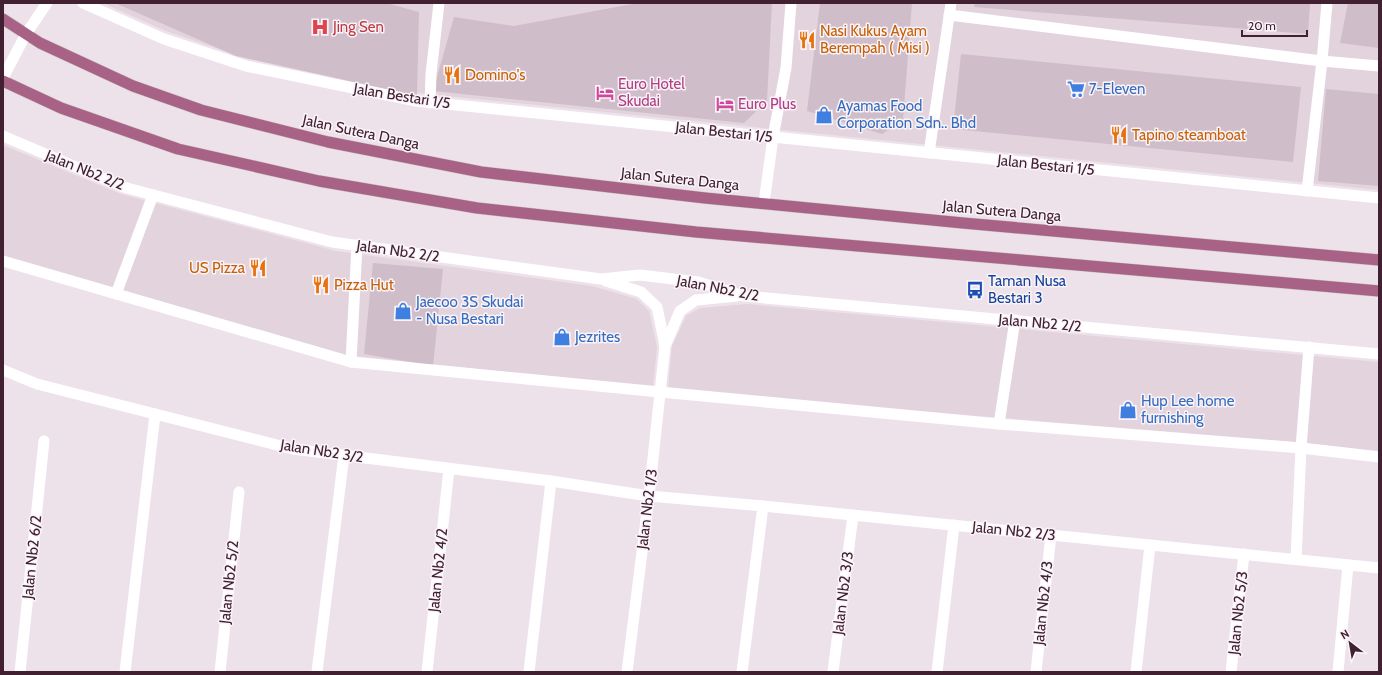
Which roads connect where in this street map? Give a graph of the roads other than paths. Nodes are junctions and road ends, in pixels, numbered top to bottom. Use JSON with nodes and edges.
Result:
{"nodes":[{"id":1,"x":47,"y":3,"type":"edge"},
{"id":2,"x":83,"y":3,"type":"edge"},
{"id":3,"x":439,"y":3,"type":"edge"},
{"id":4,"x":791,"y":3,"type":"edge"},
{"id":5,"x":951,"y":3,"type":"edge"},
{"id":6,"x":1327,"y":3,"type":"edge"},
{"id":7,"x":949,"y":15,"type":"junction"},
{"id":8,"x":3,"y":19,"type":"edge"},
{"id":9,"x":26,"y":34,"type":"junction"},
{"id":10,"x":1322,"y":61,"type":"junction"},
{"id":11,"x":1379,"y":66,"type":"edge"},
{"id":12,"x":3,"y":80,"type":"edge"},
{"id":13,"x":430,"y":103,"type":"junction"},
{"id":14,"x":3,"y":136,"type":"edge"},
{"id":15,"x":773,"y":137,"type":"junction"},
{"id":16,"x":928,"y":153,"type":"junction"},
{"id":17,"x":1307,"y":191,"type":"junction"},
{"id":18,"x":153,"y":195,"type":"junction"},
{"id":19,"x":1379,"y":198,"type":"edge"},
{"id":20,"x":764,"y":203,"type":"junction"},
{"id":21,"x":357,"y":245,"type":"junction"},
{"id":22,"x":1379,"y":260,"type":"edge"},
{"id":23,"x":3,"y":261,"type":"edge"},
{"id":24,"x":601,"y":279,"type":"junction"},
{"id":25,"x":1379,"y":290,"type":"edge"},
{"id":26,"x":116,"y":294,"type":"junction"},
{"id":27,"x":744,"y":296,"type":"junction"},
{"id":28,"x":1015,"y":320,"type":"junction"},
{"id":29,"x":665,"y":346,"type":"junction"},
{"id":30,"x":1309,"y":347,"type":"junction"},
{"id":31,"x":1379,"y":354,"type":"edge"},
{"id":32,"x":351,"y":362,"type":"junction"},
{"id":33,"x":3,"y":370,"type":"edge"},
{"id":34,"x":660,"y":392,"type":"junction"},
{"id":35,"x":155,"y":414,"type":"junction"},
{"id":36,"x":999,"y":424,"type":"junction"},
{"id":37,"x":44,"y":441,"type":"dead end"},
{"id":38,"x":1301,"y":448,"type":"junction"},
{"id":39,"x":344,"y":455,"type":"junction"},
{"id":40,"x":1379,"y":457,"type":"edge"},
{"id":41,"x":449,"y":468,"type":"junction"},
{"id":42,"x":551,"y":481,"type":"junction"},
{"id":43,"x":238,"y":492,"type":"dead end"},
{"id":44,"x":649,"y":496,"type":"junction"},
{"id":45,"x":764,"y":506,"type":"junction"},
{"id":46,"x":853,"y":515,"type":"junction"},
{"id":47,"x":954,"y":525,"type":"junction"},
{"id":48,"x":1051,"y":535,"type":"junction"},
{"id":49,"x":1150,"y":545,"type":"junction"},
{"id":50,"x":1244,"y":554,"type":"junction"},
{"id":51,"x":1296,"y":559,"type":"junction"},
{"id":52,"x":1348,"y":565,"type":"junction"},
{"id":53,"x":1379,"y":568,"type":"edge"},
{"id":54,"x":20,"y":672,"type":"edge"},
{"id":55,"x":125,"y":672,"type":"edge"},
{"id":56,"x":220,"y":672,"type":"edge"},
{"id":57,"x":317,"y":672,"type":"edge"},
{"id":58,"x":427,"y":672,"type":"edge"},
{"id":59,"x":529,"y":672,"type":"edge"},
{"id":60,"x":627,"y":672,"type":"edge"},
{"id":61,"x":742,"y":672,"type":"edge"},
{"id":62,"x":833,"y":672,"type":"edge"},
{"id":63,"x":937,"y":672,"type":"edge"},
{"id":64,"x":1036,"y":672,"type":"edge"},
{"id":65,"x":1136,"y":672,"type":"edge"},
{"id":66,"x":1232,"y":672,"type":"edge"},
{"id":67,"x":1338,"y":672,"type":"edge"}],
"edges":[{"from":1,"to":9,"type":"street"},
{"from":2,"to":13,"type":"street","name":"Jalan Bestari 1/5"},
{"from":3,"to":13,"type":"street"},
{"from":4,"to":15,"type":"street"},
{"from":5,"to":7,"type":"street"},
{"from":6,"to":10,"type":"street"},
{"from":7,"to":10,"type":"street"},
{"from":7,"to":16,"type":"street"},
{"from":8,"to":9,"type":"main road","name":"Jalan Sutera Danga"},
{"from":9,"to":12,"type":"street"},
{"from":9,"to":20,"type":"main road","name":"Jalan Sutera Danga"},
{"from":10,"to":11,"type":"street"},
{"from":10,"to":17,"type":"street"},
{"from":12,"to":25,"type":"main road"},
{"from":13,"to":15,"type":"street","name":"Jalan Bestari 1/5"},
{"from":14,"to":18,"type":"street","name":"Jalan Nb2 2/2"},
{"from":15,"to":16,"type":"street","name":"Jalan Bestari 1/5"},
{"from":15,"to":20,"type":"street"},
{"from":16,"to":17,"type":"street","name":"Jalan Bestari 1/5"},
{"from":17,"to":19,"type":"street","name":"Jalan Bestari 1/5"},
{"from":18,"to":21,"type":"street","name":"Jalan Nb2 2/2"},
{"from":18,"to":26,"type":"street"},
{"from":20,"to":22,"type":"main road","name":"Jalan Sutera Danga"},
{"from":21,"to":24,"type":"street","name":"Jalan Nb2 2/2"},
{"from":21,"to":32,"type":"street"},
{"from":23,"to":26,"type":"street"},
{"from":24,"to":27,"type":"street","name":"Jalan Nb2 2/2"},
{"from":24,"to":29,"type":"street","name":"Jalan Nb2 1/3"},
{"from":26,"to":32,"type":"street"},
{"from":27,"to":28,"type":"street","name":"Jalan Nb2 2/2"},
{"from":27,"to":29,"type":"street","name":"Jalan Nb2 1/3"},
{"from":28,"to":30,"type":"street","name":"Jalan Nb2 2/2"},
{"from":28,"to":36,"type":"street"},
{"from":29,"to":34,"type":"street","name":"Jalan Nb2 1/3"},
{"from":30,"to":31,"type":"street","name":"Jalan Nb2 2/2"},
{"from":30,"to":38,"type":"street"},
{"from":32,"to":34,"type":"street"},
{"from":33,"to":35,"type":"street","name":"Jalan Nb2 3/2"},
{"from":34,"to":36,"type":"street"},
{"from":34,"to":44,"type":"street","name":"Jalan Nb2 1/3"},
{"from":35,"to":39,"type":"street","name":"Jalan Nb2 3/2"},
{"from":35,"to":55,"type":"street"},
{"from":36,"to":38,"type":"street"},
{"from":37,"to":54,"type":"street","name":"Jalan Nb2 6/2"},
{"from":38,"to":40,"type":"street"},
{"from":38,"to":51,"type":"street"},
{"from":39,"to":41,"type":"street","name":"Jalan Nb2 3/2"},
{"from":39,"to":57,"type":"street"},
{"from":41,"to":42,"type":"street","name":"Jalan Nb2 3/2"},
{"from":41,"to":58,"type":"street","name":"Jalan Nb2 4/2"},
{"from":42,"to":44,"type":"street","name":"Jalan Nb2 3/2"},
{"from":42,"to":59,"type":"street"},
{"from":43,"to":56,"type":"street","name":"Jalan Nb2 5/2"},
{"from":44,"to":45,"type":"street","name":"Jalan Nb2 2/3"},
{"from":44,"to":60,"type":"street","name":"Jalan Nb2 1/3"},
{"from":45,"to":46,"type":"street","name":"Jalan Nb2 2/3"},
{"from":45,"to":61,"type":"street"},
{"from":46,"to":47,"type":"street","name":"Jalan Nb2 2/3"},
{"from":46,"to":62,"type":"street","name":"Jalan Nb2 3/3"},
{"from":47,"to":48,"type":"street","name":"Jalan Nb2 2/3"},
{"from":47,"to":63,"type":"street"},
{"from":48,"to":49,"type":"street","name":"Jalan Nb2 2/3"},
{"from":48,"to":64,"type":"street","name":"Jalan Nb2 4/3"},
{"from":49,"to":50,"type":"street","name":"Jalan Nb2 2/3"},
{"from":49,"to":65,"type":"street"},
{"from":50,"to":51,"type":"street","name":"Jalan Nb2 2/3"},
{"from":50,"to":66,"type":"street","name":"Jalan Nb2 5/3"},
{"from":51,"to":52,"type":"street","name":"Jalan Nb2 2/3"},
{"from":52,"to":53,"type":"street","name":"Jalan Nb2 2/3"},
{"from":52,"to":67,"type":"street"}]}
